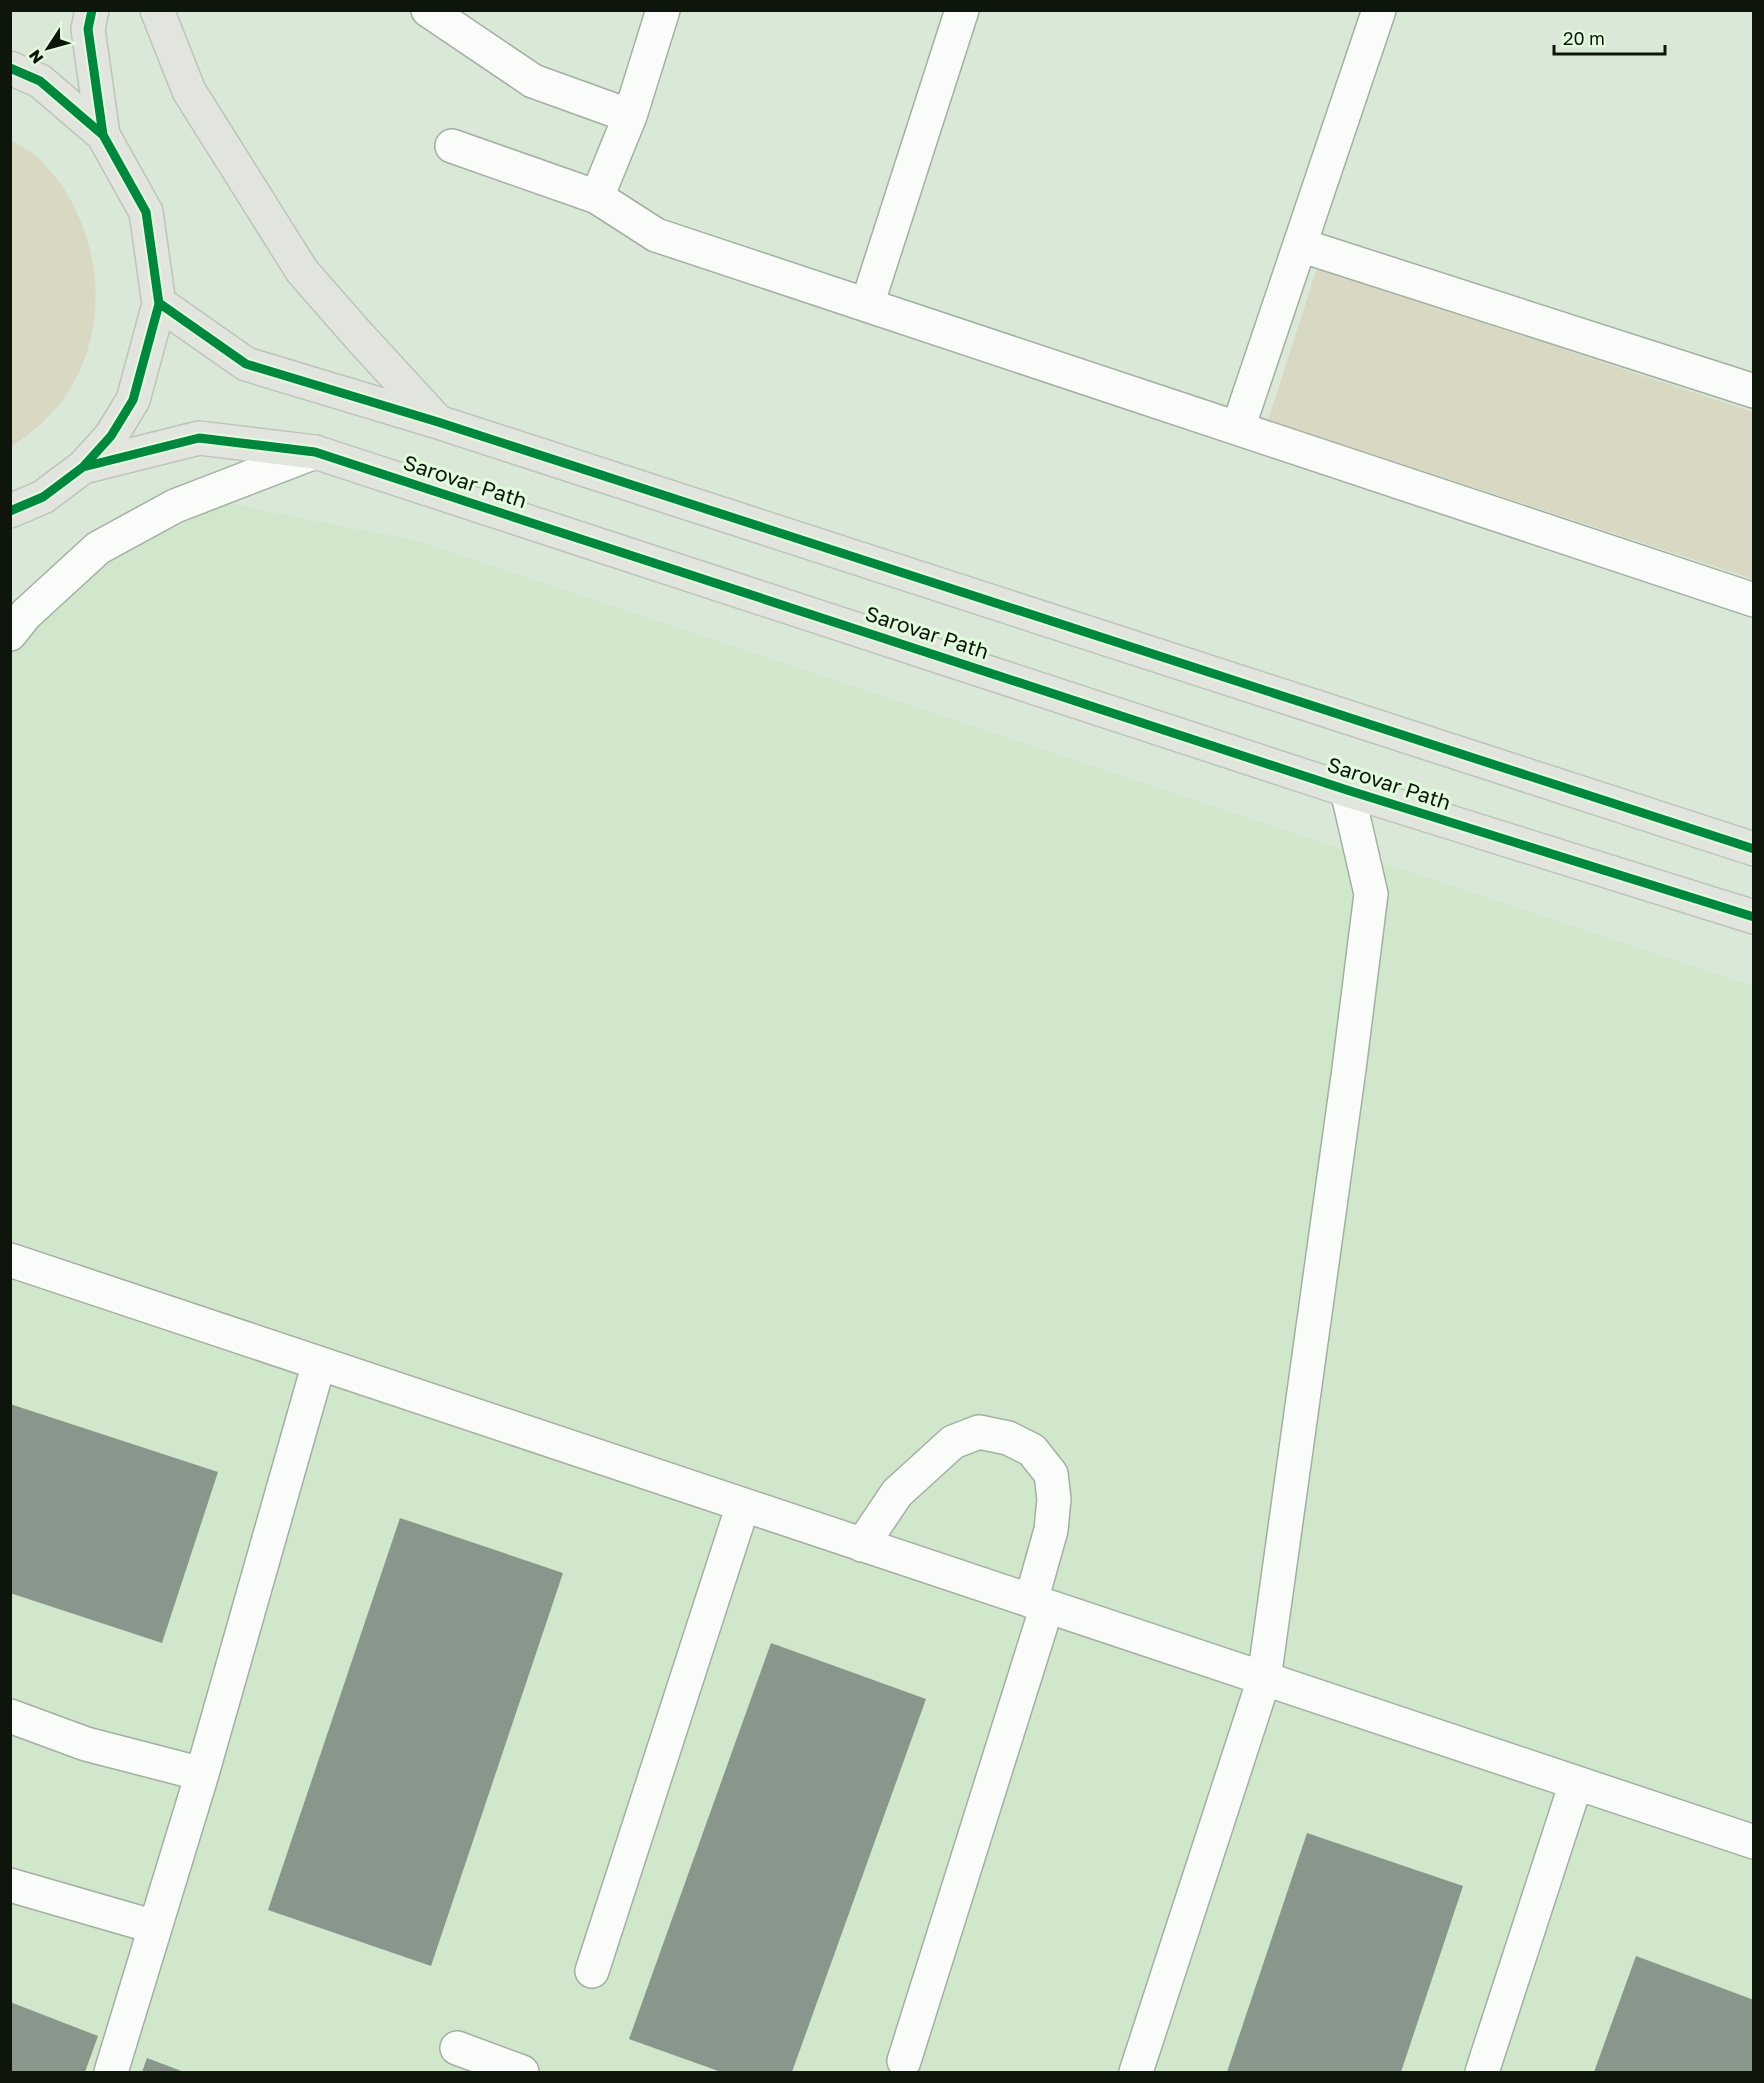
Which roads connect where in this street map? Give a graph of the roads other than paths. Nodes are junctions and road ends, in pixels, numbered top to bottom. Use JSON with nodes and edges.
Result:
{"nodes":[{"id":1,"x":92,"y":10,"type":"edge"},
{"id":2,"x":157,"y":10,"type":"edge"},
{"id":3,"x":428,"y":10,"type":"edge"},
{"id":4,"x":663,"y":10,"type":"edge"},
{"id":5,"x":962,"y":10,"type":"edge"},
{"id":6,"x":1379,"y":10,"type":"edge"},
{"id":7,"x":10,"y":68,"type":"edge"},
{"id":8,"x":630,"y":116,"type":"junction"},
{"id":9,"x":103,"y":135,"type":"junction"},
{"id":10,"x":452,"y":146,"type":"dead end"},
{"id":11,"x":597,"y":197,"type":"junction"},
{"id":12,"x":1300,"y":245,"type":"junction"},
{"id":13,"x":159,"y":303,"type":"junction"},
{"id":14,"x":867,"y":305,"type":"junction"},
{"id":15,"x":1754,"y":391,"type":"edge"},
{"id":16,"x":438,"y":422,"type":"junction"},
{"id":17,"x":1238,"y":428,"type":"junction"},
{"id":18,"x":315,"y":452,"type":"junction"},
{"id":19,"x":83,"y":466,"type":"junction"},
{"id":20,"x":10,"y":512,"type":"edge"},
{"id":21,"x":1754,"y":600,"type":"edge"},
{"id":22,"x":10,"y":634,"type":"edge"},
{"id":23,"x":1347,"y":790,"type":"junction"},
{"id":24,"x":1754,"y":849,"type":"edge"},
{"id":25,"x":1754,"y":917,"type":"edge"},
{"id":26,"x":10,"y":1260,"type":"edge"},
{"id":27,"x":319,"y":1363,"type":"junction"},
{"id":28,"x":743,"y":1505,"type":"junction"},
{"id":29,"x":862,"y":1545,"type":"junction"},
{"id":30,"x":1039,"y":1604,"type":"junction"},
{"id":31,"x":1264,"y":1678,"type":"junction"},
{"id":32,"x":10,"y":1716,"type":"edge"},
{"id":33,"x":202,"y":1774,"type":"junction"},
{"id":34,"x":1576,"y":1783,"type":"junction"},
{"id":35,"x":1754,"y":1842,"type":"edge"},
{"id":36,"x":10,"y":1886,"type":"edge"},
{"id":37,"x":155,"y":1927,"type":"junction"},
{"id":38,"x":592,"y":1971,"type":"dead end"},
{"id":39,"x":457,"y":2048,"type":"dead end"},
{"id":40,"x":904,"y":2061,"type":"dead end"},
{"id":41,"x":111,"y":2073,"type":"edge"},
{"id":42,"x":522,"y":2073,"type":"edge"},
{"id":43,"x":1136,"y":2073,"type":"edge"},
{"id":44,"x":1482,"y":2073,"type":"edge"}],
"edges":[{"from":1,"to":9,"type":"main road"},
{"from":2,"to":16,"type":"main road"},
{"from":3,"to":8,"type":"street"},
{"from":4,"to":8,"type":"street"},
{"from":5,"to":14,"type":"street"},
{"from":6,"to":12,"type":"street"},
{"from":7,"to":9,"type":"main road"},
{"from":8,"to":11,"type":"street"},
{"from":9,"to":13,"type":"main road"},
{"from":10,"to":11,"type":"street"},
{"from":11,"to":14,"type":"street"},
{"from":12,"to":15,"type":"street"},
{"from":12,"to":17,"type":"street"},
{"from":13,"to":16,"type":"main road"},
{"from":13,"to":19,"type":"main road"},
{"from":14,"to":17,"type":"street"},
{"from":16,"to":24,"type":"main road"},
{"from":17,"to":21,"type":"street"},
{"from":18,"to":19,"type":"main road","name":"Sarovar Path"},
{"from":18,"to":22,"type":"street"},
{"from":18,"to":23,"type":"main road","name":"Sarovar Path"},
{"from":19,"to":20,"type":"main road"},
{"from":23,"to":25,"type":"main road","name":"Sarovar Path"},
{"from":23,"to":31,"type":"street"},
{"from":26,"to":27,"type":"street"},
{"from":27,"to":28,"type":"street"},
{"from":27,"to":33,"type":"street"},
{"from":28,"to":29,"type":"street"},
{"from":28,"to":38,"type":"street"},
{"from":29,"to":30,"type":"street"},
{"from":29,"to":30,"type":"street"},
{"from":30,"to":31,"type":"street"},
{"from":30,"to":40,"type":"street"},
{"from":31,"to":34,"type":"street"},
{"from":31,"to":43,"type":"street"},
{"from":32,"to":33,"type":"street"},
{"from":33,"to":37,"type":"street"},
{"from":34,"to":35,"type":"street"},
{"from":34,"to":44,"type":"street"},
{"from":36,"to":37,"type":"street"},
{"from":37,"to":41,"type":"street"},
{"from":39,"to":42,"type":"street"}]}
